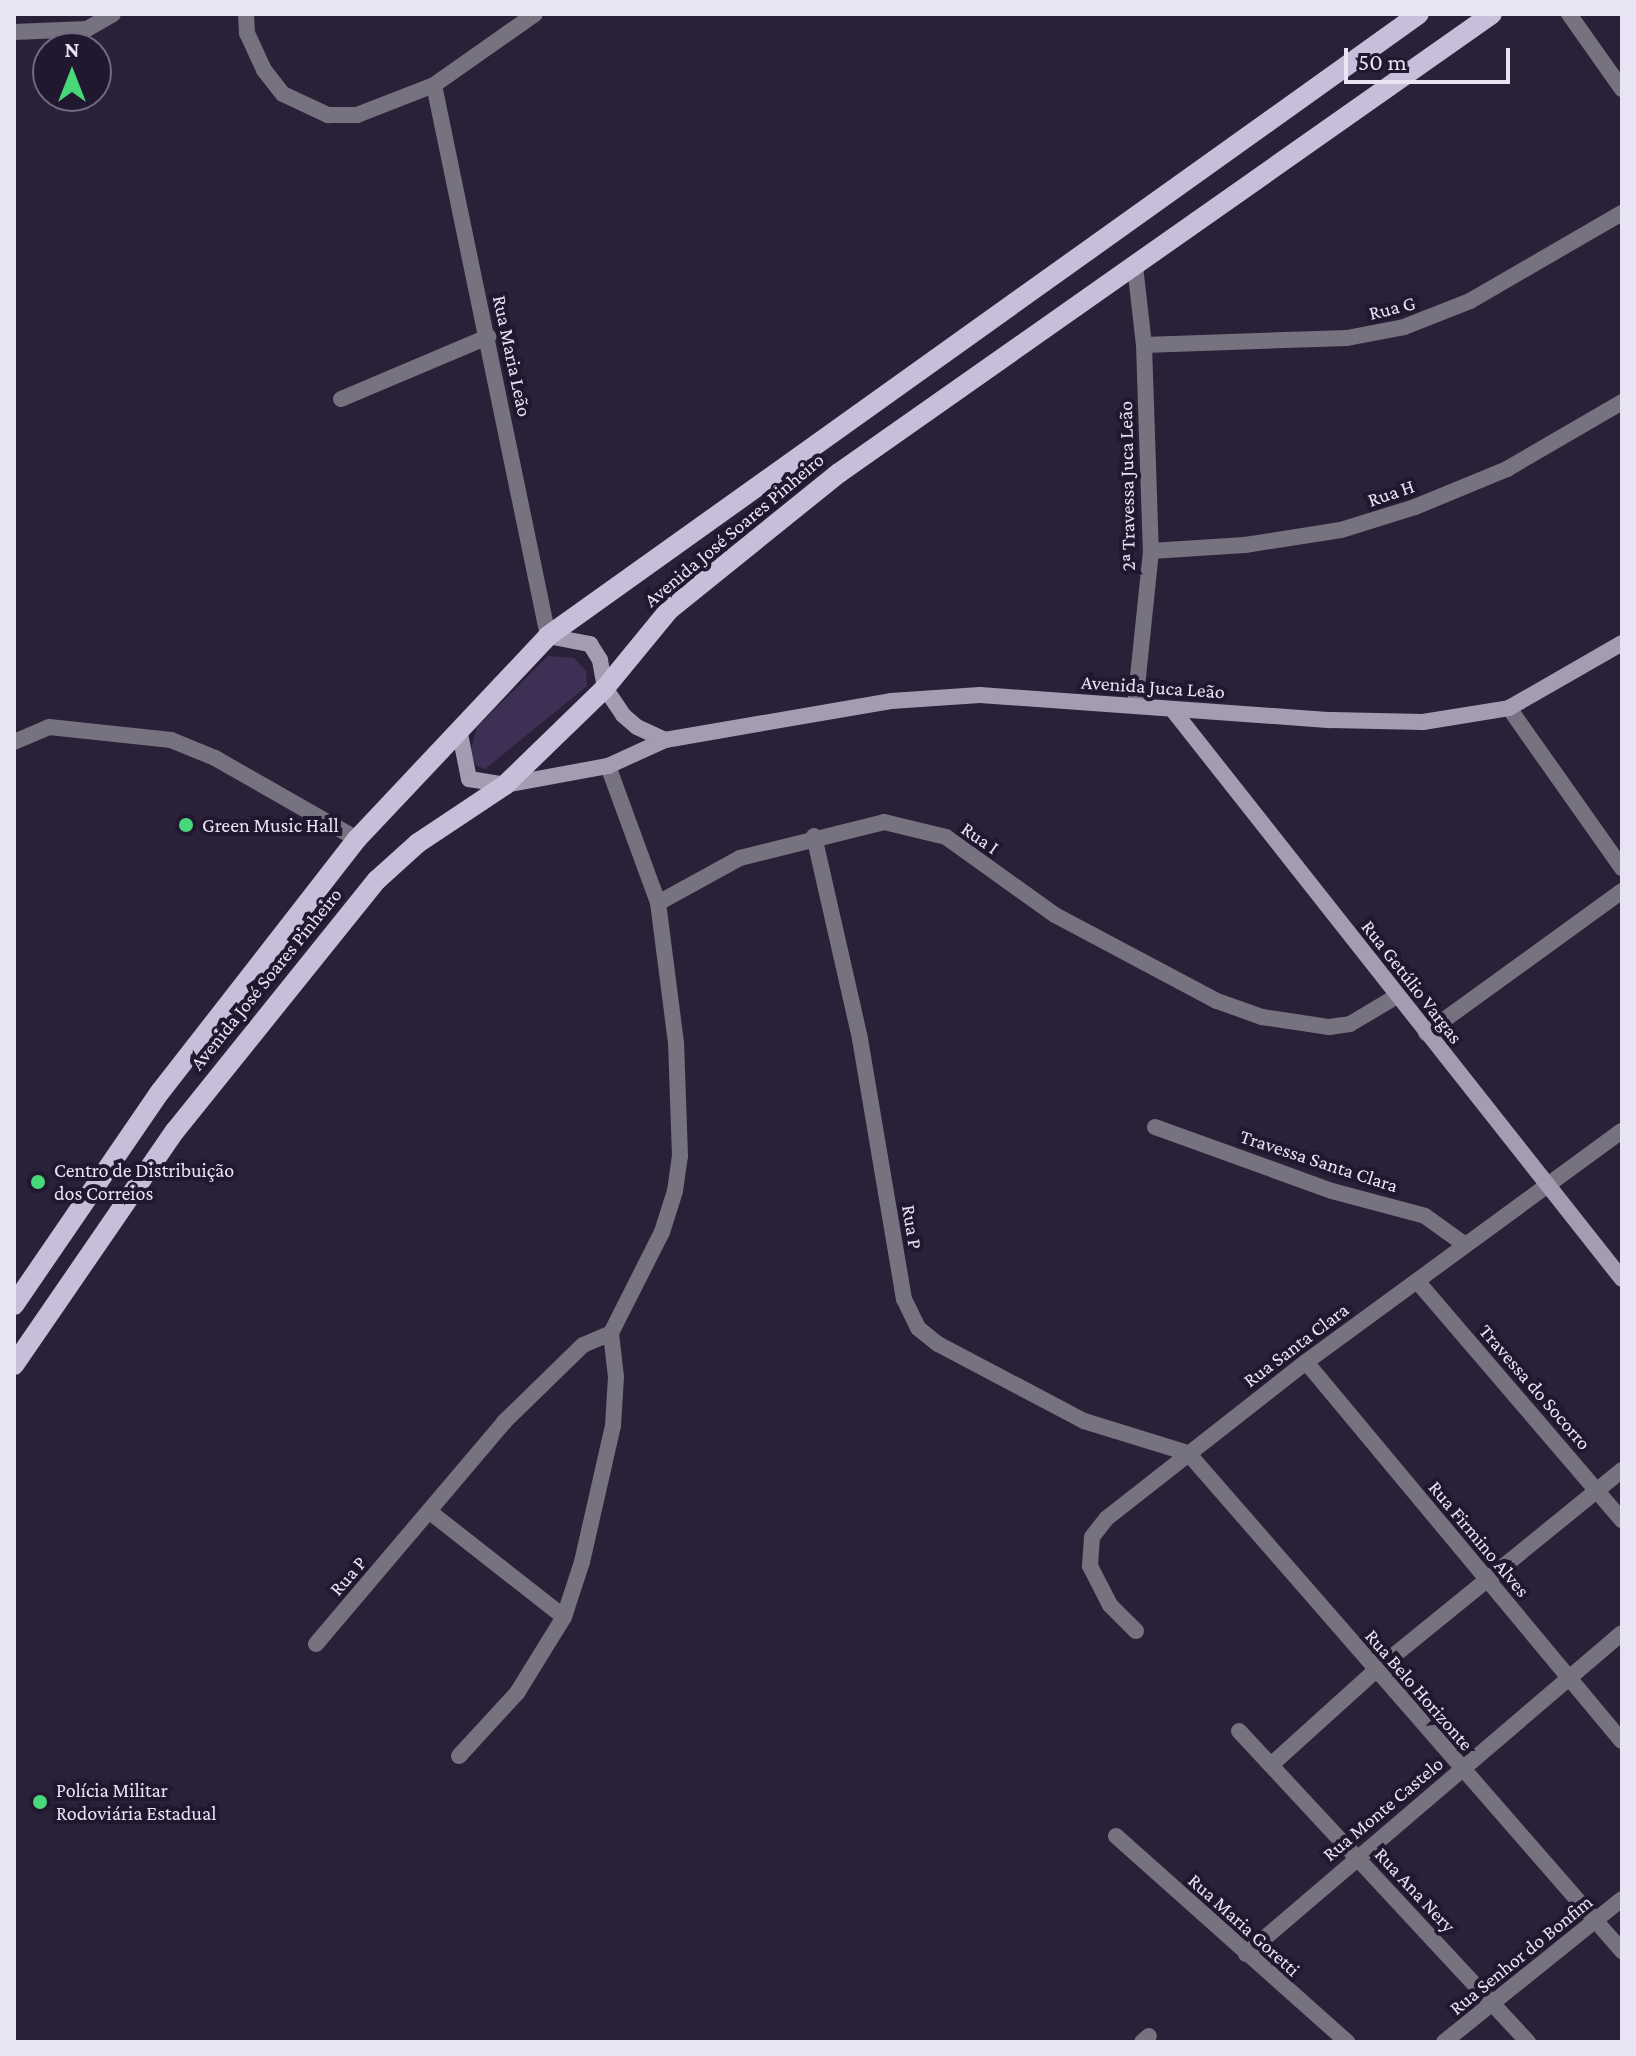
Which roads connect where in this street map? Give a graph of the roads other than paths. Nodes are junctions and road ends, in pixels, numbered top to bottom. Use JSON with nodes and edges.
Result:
{"nodes":[{"id":1,"x":113,"y":14,"type":"edge"},
{"id":2,"x":246,"y":14,"type":"edge"},
{"id":3,"x":535,"y":14,"type":"edge"},
{"id":4,"x":1419,"y":14,"type":"edge"},
{"id":5,"x":1492,"y":14,"type":"edge"},
{"id":6,"x":1569,"y":14,"type":"edge"},
{"id":7,"x":14,"y":32,"type":"edge"},
{"id":8,"x":434,"y":85,"type":"junction"},
{"id":9,"x":1622,"y":89,"type":"edge"},
{"id":10,"x":1622,"y":213,"type":"edge"},
{"id":11,"x":1135,"y":266,"type":"junction"},
{"id":12,"x":488,"y":337,"type":"junction"},
{"id":13,"x":1144,"y":345,"type":"junction"},
{"id":14,"x":341,"y":399,"type":"dead end"},
{"id":15,"x":1622,"y":402,"type":"edge"},
{"id":16,"x":1151,"y":551,"type":"junction"},
{"id":17,"x":548,"y":636,"type":"junction"},
{"id":18,"x":1622,"y":643,"type":"edge"},
{"id":19,"x":605,"y":688,"type":"junction"},
{"id":20,"x":1135,"y":705,"type":"junction"},
{"id":21,"x":1509,"y":708,"type":"junction"},
{"id":22,"x":1172,"y":709,"type":"junction"},
{"id":23,"x":459,"y":729,"type":"junction"},
{"id":24,"x":665,"y":740,"type":"junction"},
{"id":25,"x":14,"y":742,"type":"edge"},
{"id":26,"x":608,"y":766,"type":"junction"},
{"id":27,"x":505,"y":785,"type":"junction"},
{"id":28,"x":814,"y":836,"type":"junction"},
{"id":29,"x":357,"y":839,"type":"junction"},
{"id":30,"x":1622,"y":868,"type":"edge"},
{"id":31,"x":1622,"y":891,"type":"edge"},
{"id":32,"x":658,"y":903,"type":"junction"},
{"id":33,"x":1397,"y":996,"type":"junction"},
{"id":34,"x":1426,"y":1033,"type":"junction"},
{"id":35,"x":1155,"y":1127,"type":"dead end"},
{"id":36,"x":1622,"y":1131,"type":"edge"},
{"id":37,"x":1547,"y":1185,"type":"junction"},
{"id":38,"x":1464,"y":1244,"type":"junction"},
{"id":39,"x":1622,"y":1279,"type":"edge"},
{"id":40,"x":1417,"y":1281,"type":"junction"},
{"id":41,"x":14,"y":1305,"type":"edge"},
{"id":42,"x":611,"y":1333,"type":"junction"},
{"id":43,"x":1306,"y":1362,"type":"junction"},
{"id":44,"x":14,"y":1365,"type":"edge"},
{"id":45,"x":1188,"y":1453,"type":"junction"},
{"id":46,"x":1622,"y":1470,"type":"edge"},
{"id":47,"x":1596,"y":1490,"type":"junction"},
{"id":48,"x":430,"y":1512,"type":"junction"},
{"id":49,"x":1622,"y":1520,"type":"edge"},
{"id":50,"x":1488,"y":1580,"type":"junction"},
{"id":51,"x":564,"y":1617,"type":"junction"},
{"id":52,"x":1136,"y":1631,"type":"dead end"},
{"id":53,"x":1622,"y":1633,"type":"edge"},
{"id":54,"x":316,"y":1644,"type":"dead end"},
{"id":55,"x":1376,"y":1670,"type":"junction"},
{"id":56,"x":1570,"y":1679,"type":"junction"},
{"id":57,"x":1239,"y":1731,"type":"dead end"},
{"id":58,"x":1622,"y":1741,"type":"edge"},
{"id":59,"x":459,"y":1756,"type":"dead end"},
{"id":60,"x":1271,"y":1765,"type":"junction"},
{"id":61,"x":1461,"y":1768,"type":"junction"},
{"id":62,"x":1116,"y":1836,"type":"dead end"},
{"id":63,"x":1357,"y":1857,"type":"junction"},
{"id":64,"x":1622,"y":1899,"type":"edge"},
{"id":65,"x":1595,"y":1920,"type":"junction"},
{"id":66,"x":1622,"y":1951,"type":"edge"},
{"id":67,"x":1246,"y":1954,"type":"junction"},
{"id":68,"x":1492,"y":2002,"type":"junction"},
{"id":69,"x":1347,"y":2042,"type":"edge"},
{"id":70,"x":1444,"y":2042,"type":"edge"},
{"id":71,"x":1528,"y":2042,"type":"edge"}],
"edges":[{"from":1,"to":7,"type":"street"},
{"from":2,"to":8,"type":"street"},
{"from":3,"to":8,"type":"street"},
{"from":4,"to":17,"type":"main road","name":"Avenida José Soares Pinheiro"},
{"from":5,"to":11,"type":"main road","name":"Avenida José Soares Pinheiro"},
{"from":6,"to":9,"type":"street"},
{"from":8,"to":12,"type":"street","name":"Rua Maria Leão"},
{"from":10,"to":13,"type":"street","name":"Rua G"},
{"from":11,"to":13,"type":"street","name":"2ª Travessa Juca Leão"},
{"from":11,"to":19,"type":"main road","name":"Avenida José Soares Pinheiro"},
{"from":12,"to":14,"type":"street"},
{"from":12,"to":17,"type":"street","name":"Rua Maria Leão"},
{"from":13,"to":16,"type":"street","name":"2ª Travessa Juca Leão"},
{"from":15,"to":16,"type":"street","name":"Rua H"},
{"from":16,"to":20,"type":"street","name":"2ª Travessa Juca Leão"},
{"from":17,"to":19,"type":"main road"},
{"from":17,"to":23,"type":"main road","name":"Avenida José Soares Pinheiro"},
{"from":18,"to":21,"type":"main road","name":"Avenida Juca Leão"},
{"from":19,"to":24,"type":"main road"},
{"from":19,"to":27,"type":"main road","name":"Avenida José Soares Pinheiro"},
{"from":20,"to":22,"type":"main road","name":"Avenida Juca Leão"},
{"from":20,"to":24,"type":"main road","name":"Avenida Juca Leão"},
{"from":21,"to":22,"type":"main road","name":"Avenida Juca Leão"},
{"from":21,"to":30,"type":"street"},
{"from":22,"to":33,"type":"main road","name":"Rua Getúlio Vargas"},
{"from":23,"to":27,"type":"main road"},
{"from":23,"to":29,"type":"main road","name":"Avenida José Soares Pinheiro"},
{"from":24,"to":26,"type":"main road","name":"Avenida Juca Leão"},
{"from":25,"to":29,"type":"street"},
{"from":26,"to":27,"type":"main road","name":"Avenida Juca Leão"},
{"from":26,"to":32,"type":"street"},
{"from":27,"to":44,"type":"main road","name":"Avenida José Soares Pinheiro"},
{"from":28,"to":32,"type":"street","name":"Rua I"},
{"from":28,"to":33,"type":"street","name":"Rua I"},
{"from":28,"to":45,"type":"street","name":"Rua P"},
{"from":29,"to":41,"type":"main road","name":"Avenida José Soares Pinheiro"},
{"from":31,"to":34,"type":"street"},
{"from":32,"to":42,"type":"street"},
{"from":33,"to":34,"type":"main road","name":"Rua Getúlio Vargas"},
{"from":34,"to":37,"type":"main road","name":"Rua Getúlio Vargas"},
{"from":35,"to":38,"type":"street","name":"Travessa Santa Clara"},
{"from":36,"to":37,"type":"street","name":"Rua Santa Clara"},
{"from":37,"to":38,"type":"street","name":"Rua Santa Clara"},
{"from":37,"to":39,"type":"main road","name":"Rua Getúlio Vargas"},
{"from":38,"to":40,"type":"street","name":"Rua Santa Clara"},
{"from":40,"to":43,"type":"street","name":"Rua Santa Clara"},
{"from":40,"to":47,"type":"street","name":"Travessa do Socorro"},
{"from":42,"to":48,"type":"street","name":"Rua P"},
{"from":42,"to":51,"type":"street"},
{"from":43,"to":45,"type":"street","name":"Rua Santa Clara"},
{"from":43,"to":50,"type":"street","name":"Rua Firmino Alves"},
{"from":45,"to":52,"type":"street","name":"Rua Santa Clara"},
{"from":45,"to":55,"type":"street","name":"Rua Belo Horizonte"},
{"from":46,"to":47,"type":"street"},
{"from":47,"to":49,"type":"street","name":"Travessa do Socorro"},
{"from":47,"to":50,"type":"street"},
{"from":48,"to":51,"type":"street"},
{"from":48,"to":54,"type":"street","name":"Rua P"},
{"from":50,"to":55,"type":"street"},
{"from":50,"to":56,"type":"street","name":"Rua Firmino Alves"},
{"from":51,"to":59,"type":"street"},
{"from":53,"to":56,"type":"street","name":"Rua Monte Castelo"},
{"from":55,"to":60,"type":"street"},
{"from":55,"to":61,"type":"street","name":"Rua Belo Horizonte"},
{"from":56,"to":58,"type":"street","name":"Rua Firmino Alves"},
{"from":56,"to":61,"type":"street","name":"Rua Monte Castelo"},
{"from":57,"to":60,"type":"street","name":"Rua Ana Nery"},
{"from":60,"to":63,"type":"street","name":"Rua Ana Nery"},
{"from":61,"to":63,"type":"street","name":"Rua Monte Castelo"},
{"from":61,"to":65,"type":"street","name":"Rua Belo Horizonte"},
{"from":62,"to":67,"type":"street","name":"Rua Maria Goretti"},
{"from":63,"to":67,"type":"street","name":"Rua Monte Castelo"},
{"from":63,"to":68,"type":"street","name":"Rua Ana Nery"},
{"from":64,"to":65,"type":"street","name":"Rua Senhor do Bonfim"},
{"from":65,"to":66,"type":"street","name":"Rua Belo Horizonte"},
{"from":65,"to":68,"type":"street","name":"Rua Senhor do Bonfim"},
{"from":67,"to":69,"type":"street","name":"Rua Maria Goretti"},
{"from":68,"to":70,"type":"street","name":"Rua Senhor do Bonfim"},
{"from":68,"to":71,"type":"street","name":"Rua Ana Nery"}]}
